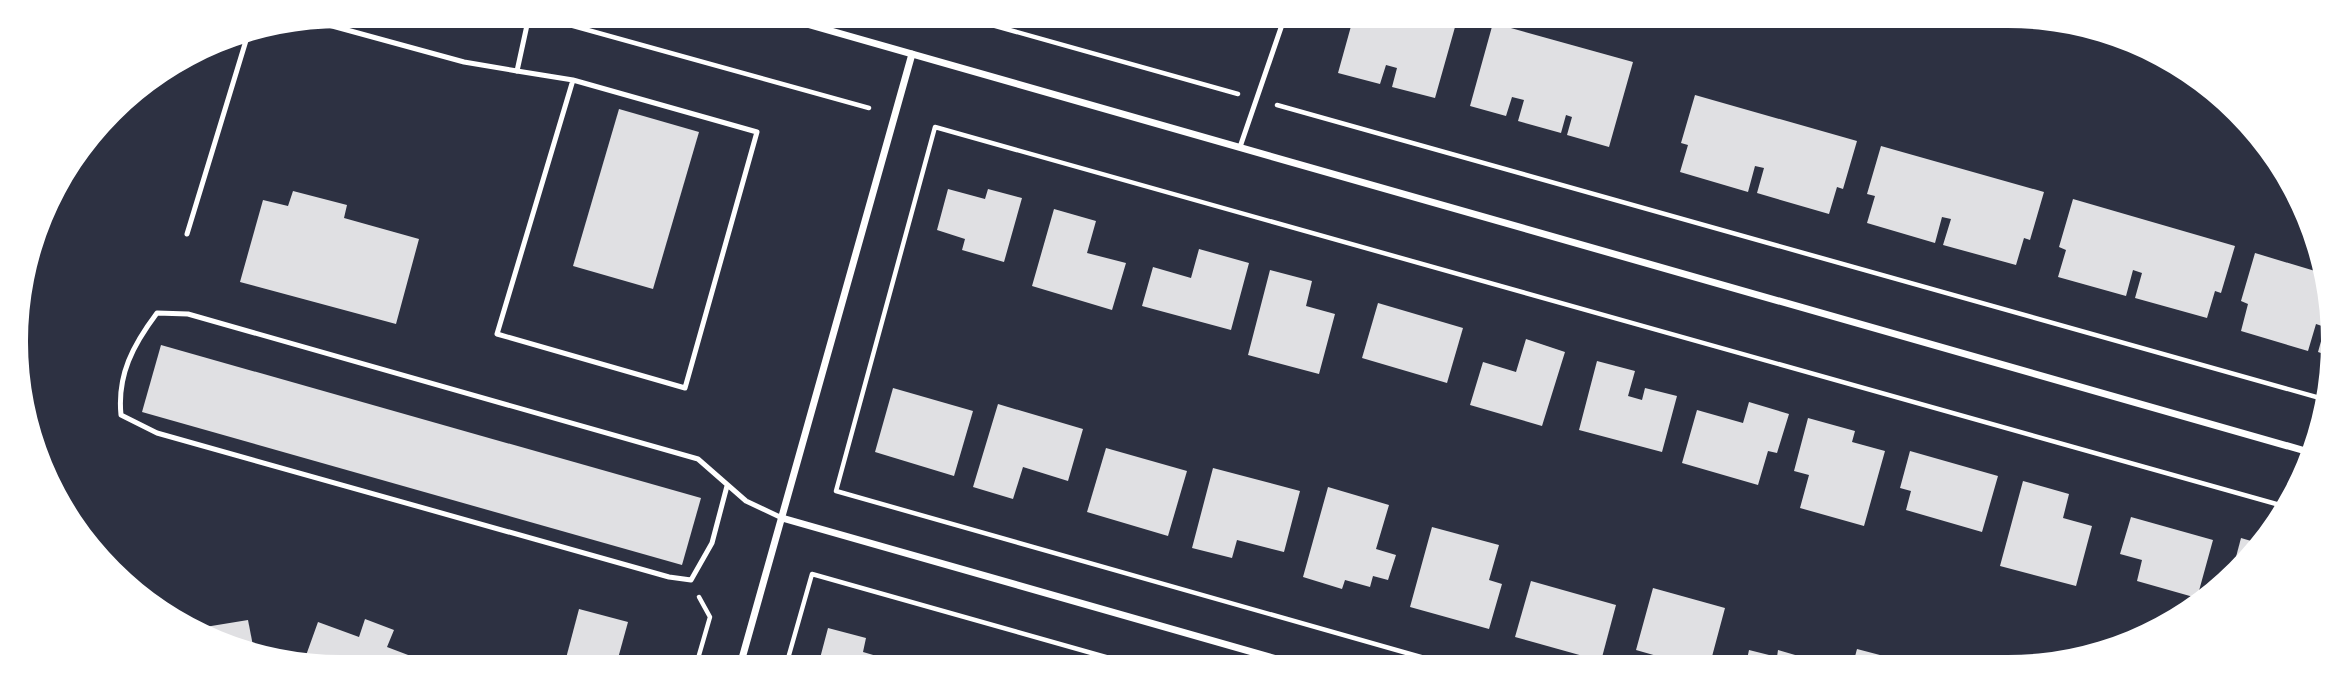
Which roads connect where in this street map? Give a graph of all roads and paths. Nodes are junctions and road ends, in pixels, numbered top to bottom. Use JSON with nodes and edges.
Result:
{"nodes":[{"id":1,"x":340,"y":28,"type":"edge"},
{"id":2,"x":527,"y":28,"type":"edge"},
{"id":3,"x":580,"y":28,"type":"edge"},
{"id":4,"x":821,"y":28,"type":"edge"},
{"id":5,"x":1003,"y":28,"type":"edge"},
{"id":6,"x":1281,"y":28,"type":"edge"},
{"id":7,"x":245,"y":44,"type":"edge"},
{"id":8,"x":912,"y":54,"type":"junction"},
{"id":9,"x":517,"y":71,"type":"junction"},
{"id":10,"x":573,"y":80,"type":"junction"},
{"id":11,"x":1256,"y":99,"type":"junction"},
{"id":12,"x":869,"y":108,"type":"dead end"},
{"id":13,"x":1240,"y":147,"type":"junction"},
{"id":14,"x":187,"y":234,"type":"dead end"},
{"id":15,"x":2316,"y":397,"type":"edge"},
{"id":16,"x":2301,"y":450,"type":"edge"},
{"id":17,"x":727,"y":486,"type":"junction"},
{"id":18,"x":2275,"y":504,"type":"edge"},
{"id":19,"x":782,"y":518,"type":"junction"},
{"id":20,"x":710,"y":617,"type":"dead end"},
{"id":21,"x":699,"y":655,"type":"edge"},
{"id":22,"x":743,"y":655,"type":"edge"},
{"id":23,"x":789,"y":655,"type":"edge"},
{"id":24,"x":1099,"y":655,"type":"edge"},
{"id":25,"x":1263,"y":655,"type":"edge"},
{"id":26,"x":1414,"y":655,"type":"edge"}],
"edges":[{"from":1,"to":9,"type":"lane"},
{"from":2,"to":9,"type":"lane"},
{"from":3,"to":12,"type":"path"},
{"from":4,"to":8,"type":"street"},
{"from":5,"to":11,"type":"path"},
{"from":6,"to":11,"type":"lane"},
{"from":7,"to":14,"type":"lane"},
{"from":8,"to":13,"type":"street"},
{"from":8,"to":19,"type":"street"},
{"from":9,"to":10,"type":"lane"},
{"from":10,"to":10,"type":"lane"},
{"from":11,"to":13,"type":"lane"},
{"from":11,"to":15,"type":"path"},
{"from":13,"to":16,"type":"street"},
{"from":17,"to":17,"type":"lane"},
{"from":17,"to":19,"type":"lane"},
{"from":18,"to":26,"type":"path"},
{"from":19,"to":22,"type":"street"},
{"from":19,"to":25,"type":"street"},
{"from":20,"to":21,"type":"path"},
{"from":23,"to":24,"type":"path"}]}
